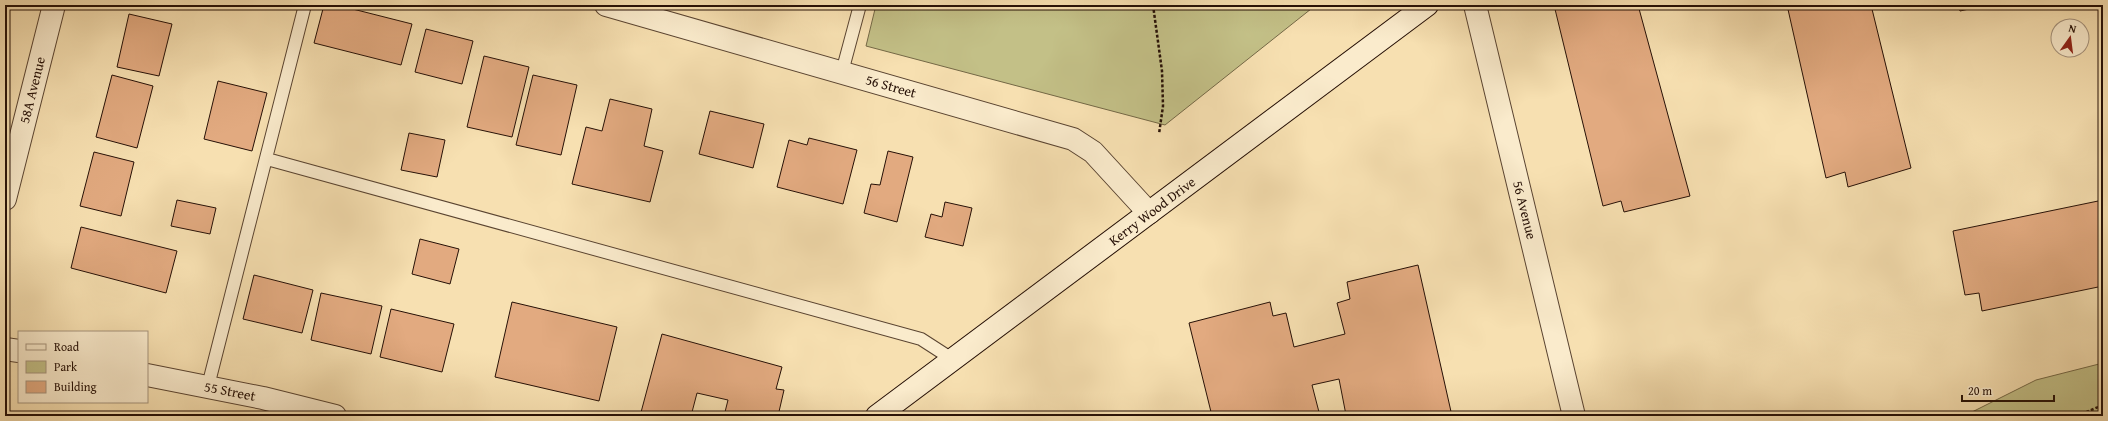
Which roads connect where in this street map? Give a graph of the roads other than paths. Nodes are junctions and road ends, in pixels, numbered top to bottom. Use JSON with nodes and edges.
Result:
{"nodes":[{"id":1,"x":54,"y":5,"type":"edge"},
{"id":2,"x":305,"y":5,"type":"edge"},
{"id":3,"x":606,"y":5,"type":"edge"},
{"id":4,"x":860,"y":5,"type":"edge"},
{"id":5,"x":1427,"y":5,"type":"edge"},
{"id":6,"x":1475,"y":5,"type":"edge"},
{"id":7,"x":842,"y":72,"type":"junction"},
{"id":8,"x":267,"y":159,"type":"junction"},
{"id":9,"x":5,"y":199,"type":"edge"},
{"id":10,"x":1149,"y":213,"type":"junction"},
{"id":11,"x":5,"y":348,"type":"edge"},
{"id":12,"x":18,"y":351,"type":"edge"},
{"id":13,"x":952,"y":359,"type":"junction"},
{"id":14,"x":148,"y":375,"type":"edge"},
{"id":15,"x":208,"y":386,"type":"junction"},
{"id":16,"x":336,"y":416,"type":"edge"},
{"id":17,"x":877,"y":416,"type":"edge"},
{"id":18,"x":1574,"y":416,"type":"edge"}],
"edges":[{"from":1,"to":9,"type":"street","name":"58A Avenue"},
{"from":2,"to":8,"type":"lane"},
{"from":3,"to":7,"type":"street","name":"56 Street"},
{"from":4,"to":7,"type":"lane"},
{"from":5,"to":10,"type":"street","name":"Kerry Wood Drive"},
{"from":6,"to":18,"type":"street","name":"56 Avenue"},
{"from":7,"to":10,"type":"street","name":"56 Street"},
{"from":8,"to":13,"type":"lane"},
{"from":8,"to":15,"type":"lane"},
{"from":10,"to":13,"type":"street","name":"Kerry Wood Drive"},
{"from":11,"to":12,"type":"street"},
{"from":13,"to":17,"type":"street","name":"Kerry Wood Drive"},
{"from":14,"to":15,"type":"street","name":"55 Street"},
{"from":15,"to":16,"type":"street","name":"55 Street"}]}
